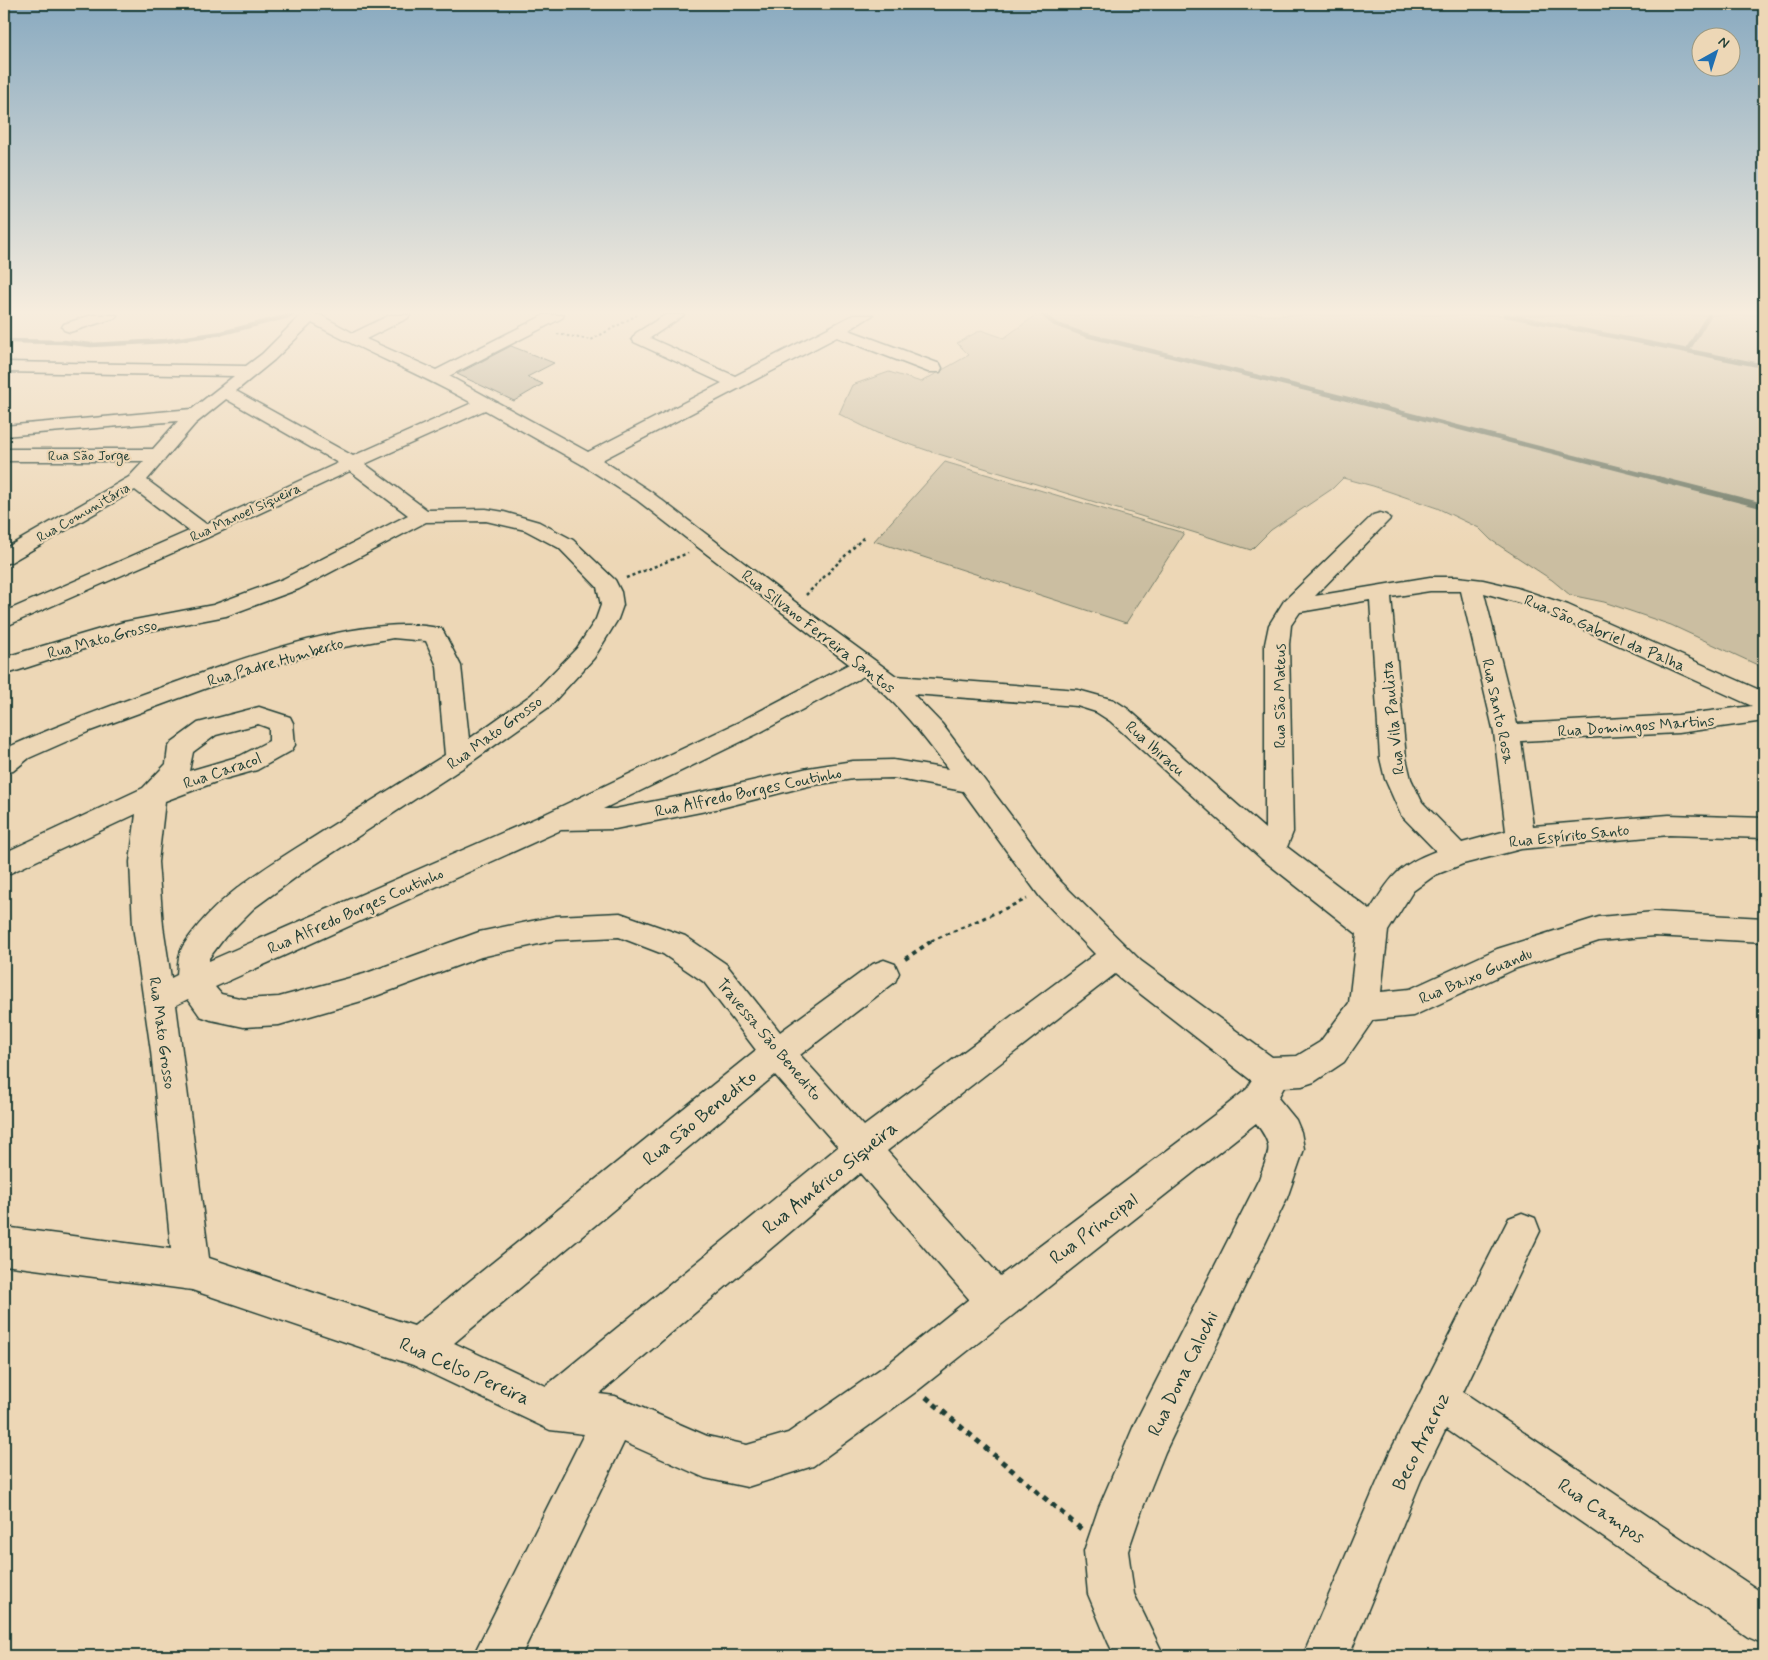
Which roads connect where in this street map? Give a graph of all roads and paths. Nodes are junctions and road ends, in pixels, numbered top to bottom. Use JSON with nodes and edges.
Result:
{"nodes":[{"id":1,"x":224,"y":392,"type":"joint"},
{"id":2,"x":466,"y":392,"type":"edge"},
{"id":3,"x":718,"y":392,"type":"edge"},
{"id":4,"x":486,"y":403,"type":"junction"},
{"id":5,"x":197,"y":414,"type":"junction"},
{"id":6,"x":4,"y":431,"type":"edge"},
{"id":7,"x":159,"y":455,"type":"junction"},
{"id":8,"x":9,"y":458,"type":"edge"},
{"id":9,"x":588,"y":460,"type":"junction"},
{"id":10,"x":352,"y":463,"type":"junction"},
{"id":11,"x":136,"y":481,"type":"junction"},
{"id":12,"x":422,"y":516,"type":"junction"},
{"id":13,"x":1380,"y":519,"type":"dead end"},
{"id":14,"x":204,"y":532,"type":"junction"},
{"id":15,"x":864,"y":537,"type":"dead end"},
{"id":16,"x":708,"y":545,"type":"junction"},
{"id":17,"x":4,"y":558,"type":"edge"},
{"id":18,"x":607,"y":585,"type":"junction"},
{"id":19,"x":1471,"y":585,"type":"junction"},
{"id":20,"x":1380,"y":591,"type":"junction"},
{"id":21,"x":1292,"y":606,"type":"junction"},
{"id":22,"x":791,"y":610,"type":"junction"},
{"id":23,"x":4,"y":620,"type":"edge"},
{"id":24,"x":866,"y":664,"type":"junction"},
{"id":25,"x":4,"y":667,"type":"edge"},
{"id":26,"x":890,"y":684,"type":"junction"},
{"id":27,"x":1764,"y":702,"type":"edge"},
{"id":28,"x":1764,"y":713,"type":"edge"},
{"id":29,"x":1507,"y":733,"type":"junction"},
{"id":30,"x":458,"y":759,"type":"junction"},
{"id":31,"x":4,"y":764,"type":"edge"},
{"id":32,"x":973,"y":782,"type":"junction"},
{"id":33,"x":152,"y":794,"type":"junction"},
{"id":34,"x":553,"y":822,"type":"junction"},
{"id":35,"x":1764,"y":828,"type":"edge"},
{"id":36,"x":1521,"y":838,"type":"junction"},
{"id":37,"x":1272,"y":851,"type":"junction"},
{"id":38,"x":1457,"y":854,"type":"junction"},
{"id":39,"x":4,"y":866,"type":"edge"},
{"id":40,"x":1050,"y":889,"type":"junction"},
{"id":41,"x":1373,"y":929,"type":"junction"},
{"id":42,"x":1764,"y":930,"type":"edge"},
{"id":43,"x":1116,"y":956,"type":"junction"},
{"id":44,"x":884,"y":973,"type":"joint"},
{"id":45,"x":192,"y":981,"type":"junction"},
{"id":46,"x":158,"y":998,"type":"junction"},
{"id":47,"x":1364,"y":1007,"type":"junction"},
{"id":48,"x":777,"y":1053,"type":"junction"},
{"id":49,"x":1262,"y":1086,"type":"junction"},
{"id":50,"x":863,"y":1148,"type":"junction"},
{"id":51,"x":1522,"y":1231,"type":"dead end"},
{"id":52,"x":4,"y":1246,"type":"edge"},
{"id":53,"x":192,"y":1271,"type":"junction"},
{"id":54,"x":997,"y":1302,"type":"junction"},
{"id":55,"x":419,"y":1347,"type":"junction"},
{"id":56,"x":903,"y":1377,"type":"junction"},
{"id":57,"x":1440,"y":1400,"type":"junction"},
{"id":58,"x":550,"y":1409,"type":"junction"},
{"id":59,"x":615,"y":1417,"type":"junction"},
{"id":60,"x":1106,"y":1551,"type":"junction"},
{"id":61,"x":1764,"y":1621,"type":"edge"},
{"id":62,"x":496,"y":1656,"type":"edge"},
{"id":63,"x":1141,"y":1656,"type":"edge"},
{"id":64,"x":1326,"y":1656,"type":"edge"}],
"edges":[{"from":1,"to":5,"type":"street","name":"Rua Comunitária"},
{"from":1,"to":10,"type":"street"},
{"from":2,"to":4,"type":"street","name":"Rua Silvano Ferreira Santos"},
{"from":3,"to":9,"type":"street"},
{"from":4,"to":9,"type":"street","name":"Rua Silvano Ferreira Santos"},
{"from":4,"to":10,"type":"street","name":"Rua Manoel Siqueira"},
{"from":5,"to":6,"type":"street"},
{"from":5,"to":7,"type":"street","name":"Rua Comunitária"},
{"from":7,"to":8,"type":"street","name":"Rua São Jorge"},
{"from":7,"to":11,"type":"street","name":"Rua Comunitária"},
{"from":9,"to":16,"type":"street","name":"Rua Silvano Ferreira Santos"},
{"from":10,"to":12,"type":"street"},
{"from":10,"to":14,"type":"street","name":"Rua Manoel Siqueira"},
{"from":11,"to":14,"type":"street"},
{"from":11,"to":17,"type":"street","name":"Rua Comunitária"},
{"from":12,"to":18,"type":"street","name":"Rua Mato Grosso"},
{"from":12,"to":25,"type":"street","name":"Rua Mato Grosso"},
{"from":13,"to":21,"type":"street","name":"Rua São Mateus"},
{"from":14,"to":23,"type":"street","name":"Rua Manoel Siqueira"},
{"from":15,"to":22,"type":"path"},
{"from":16,"to":18,"type":"path"},
{"from":16,"to":22,"type":"street","name":"Rua Silvano Ferreira Santos"},
{"from":18,"to":30,"type":"street","name":"Rua Mato Grosso"},
{"from":19,"to":20,"type":"street","name":"Rua São Gabriel da Palha"},
{"from":19,"to":27,"type":"street","name":"Rua São Gabriel da Palha"},
{"from":19,"to":29,"type":"street","name":"Rua Santo Rosa"},
{"from":20,"to":21,"type":"street","name":"Rua São Gabriel da Palha"},
{"from":20,"to":38,"type":"street","name":"Rua Vila Paulista"},
{"from":21,"to":37,"type":"street","name":"Rua São Mateus"},
{"from":22,"to":24,"type":"street","name":"Rua Silvano Ferreira Santos"},
{"from":24,"to":26,"type":"street","name":"Rua Silvano Ferreira Santos"},
{"from":24,"to":34,"type":"street","name":"Rua Alfredo Borges Coutinho"},
{"from":26,"to":32,"type":"street","name":"Rua Silvano Ferreira Santos"},
{"from":26,"to":37,"type":"street","name":"Rua Ibiracu"},
{"from":28,"to":29,"type":"street","name":"Rua Domingos Martins"},
{"from":29,"to":36,"type":"street","name":"Rua Santo Rosa"},
{"from":30,"to":31,"type":"street","name":"Rua Padre Humberto"},
{"from":30,"to":45,"type":"street","name":"Rua Mato Grosso"},
{"from":32,"to":34,"type":"street","name":"Rua Alfredo Borges Coutinho"},
{"from":32,"to":40,"type":"street","name":"Rua Silvano Ferreira Santos"},
{"from":33,"to":33,"type":"street","name":"Rua Caracol"},
{"from":33,"to":39,"type":"street"},
{"from":33,"to":46,"type":"street","name":"Rua Mato Grosso"},
{"from":34,"to":45,"type":"street","name":"Rua Alfredo Borges Coutinho"},
{"from":35,"to":36,"type":"street","name":"Rua Espírito Santo"},
{"from":36,"to":38,"type":"street","name":"Rua Espírito Santo"},
{"from":37,"to":41,"type":"street","name":"Rua Ibiracu"},
{"from":38,"to":41,"type":"street","name":"Rua Espírito Santo"},
{"from":40,"to":43,"type":"street","name":"Rua Silvano Ferreira Santos"},
{"from":40,"to":44,"type":"path"},
{"from":41,"to":47,"type":"street","name":"Rua Espírito Santo"},
{"from":42,"to":47,"type":"street","name":"Rua Baixo Guandu"},
{"from":43,"to":49,"type":"street","name":"Rua Silvano Ferreira Santos"},
{"from":43,"to":50,"type":"street","name":"Rua Américo Siqueira"},
{"from":44,"to":48,"type":"street","name":"Rua São Benedito"},
{"from":45,"to":46,"type":"street","name":"Rua Alfredo Borges Coutinho"},
{"from":45,"to":48,"type":"street","name":"Travessa São Benedito"},
{"from":46,"to":53,"type":"street","name":"Rua Mato Grosso"},
{"from":47,"to":49,"type":"street","name":"Rua Espírito Santo"},
{"from":48,"to":50,"type":"street","name":"Travessa São Benedito"},
{"from":48,"to":55,"type":"street","name":"Rua São Benedito"},
{"from":49,"to":54,"type":"street","name":"Rua Principal"},
{"from":49,"to":60,"type":"street","name":"Rua Dona Calochi"},
{"from":50,"to":54,"type":"street","name":"Travessa São Benedito"},
{"from":50,"to":58,"type":"street","name":"Rua Américo Siqueira"},
{"from":51,"to":57,"type":"street","name":"Beco Aracruz"},
{"from":52,"to":53,"type":"street","name":"Rua Celso Pereira"},
{"from":53,"to":55,"type":"street","name":"Rua Celso Pereira"},
{"from":54,"to":56,"type":"street","name":"Rua Principal"},
{"from":55,"to":58,"type":"street","name":"Rua Celso Pereira"},
{"from":56,"to":59,"type":"street","name":"Rua Celso Pereira"},
{"from":56,"to":60,"type":"path"},
{"from":57,"to":61,"type":"street","name":"Rua Campos"},
{"from":57,"to":64,"type":"street","name":"Beco Aracruz"},
{"from":58,"to":59,"type":"street","name":"Rua Celso Pereira"},
{"from":59,"to":62,"type":"street"},
{"from":60,"to":63,"type":"street","name":"Rua Dona Calochi"}]}
